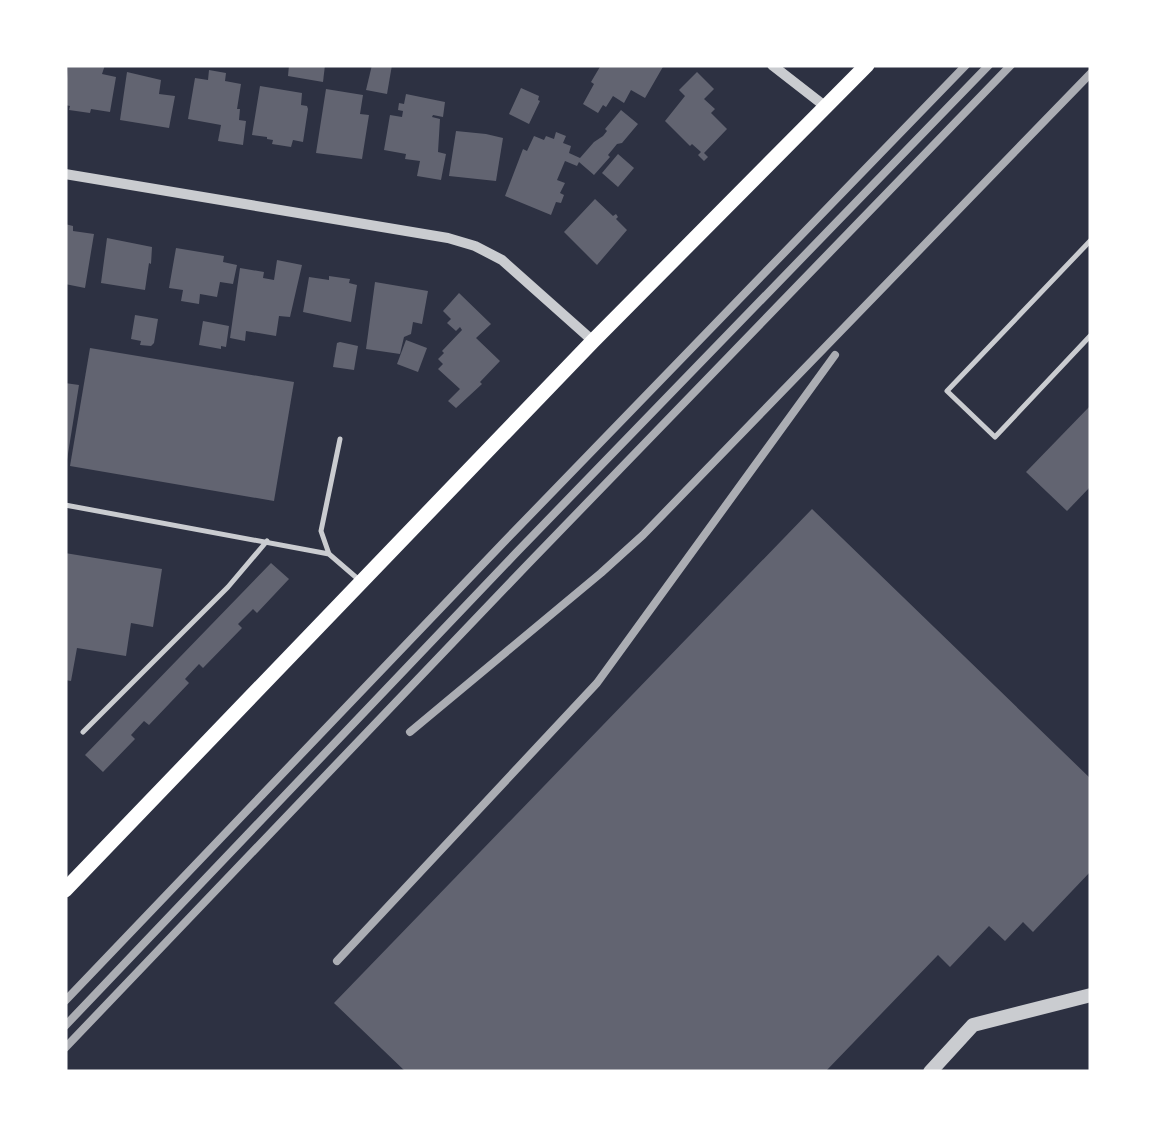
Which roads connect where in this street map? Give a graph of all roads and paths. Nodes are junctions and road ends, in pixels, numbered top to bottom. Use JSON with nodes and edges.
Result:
{"nodes":[{"id":1,"x":772,"y":65,"type":"edge"},
{"id":2,"x":867,"y":65,"type":"edge"},
{"id":3,"x":826,"y":107,"type":"junction"},
{"id":4,"x":65,"y":174,"type":"edge"},
{"id":5,"x":1091,"y":240,"type":"edge"},
{"id":6,"x":1091,"y":335,"type":"edge"},
{"id":7,"x":593,"y":341,"type":"junction"},
{"id":8,"x":340,"y":439,"type":"dead end"},
{"id":9,"x":65,"y":505,"type":"edge"},
{"id":10,"x":268,"y":541,"type":"junction"},
{"id":11,"x":329,"y":554,"type":"junction"},
{"id":12,"x":361,"y":582,"type":"junction"},
{"id":13,"x":83,"y":732,"type":"dead end"},
{"id":14,"x":65,"y":890,"type":"edge"},
{"id":15,"x":1091,"y":995,"type":"edge"},
{"id":16,"x":930,"y":1072,"type":"edge"}],
"edges":[{"from":1,"to":3,"type":"street"},
{"from":2,"to":3,"type":"main road"},
{"from":3,"to":7,"type":"main road"},
{"from":4,"to":7,"type":"street"},
{"from":5,"to":6,"type":"lane"},
{"from":7,"to":12,"type":"main road"},
{"from":8,"to":11,"type":"lane"},
{"from":9,"to":10,"type":"lane"},
{"from":10,"to":11,"type":"lane"},
{"from":10,"to":13,"type":"lane"},
{"from":11,"to":12,"type":"lane"},
{"from":12,"to":14,"type":"main road"},
{"from":15,"to":16,"type":"street"}]}
